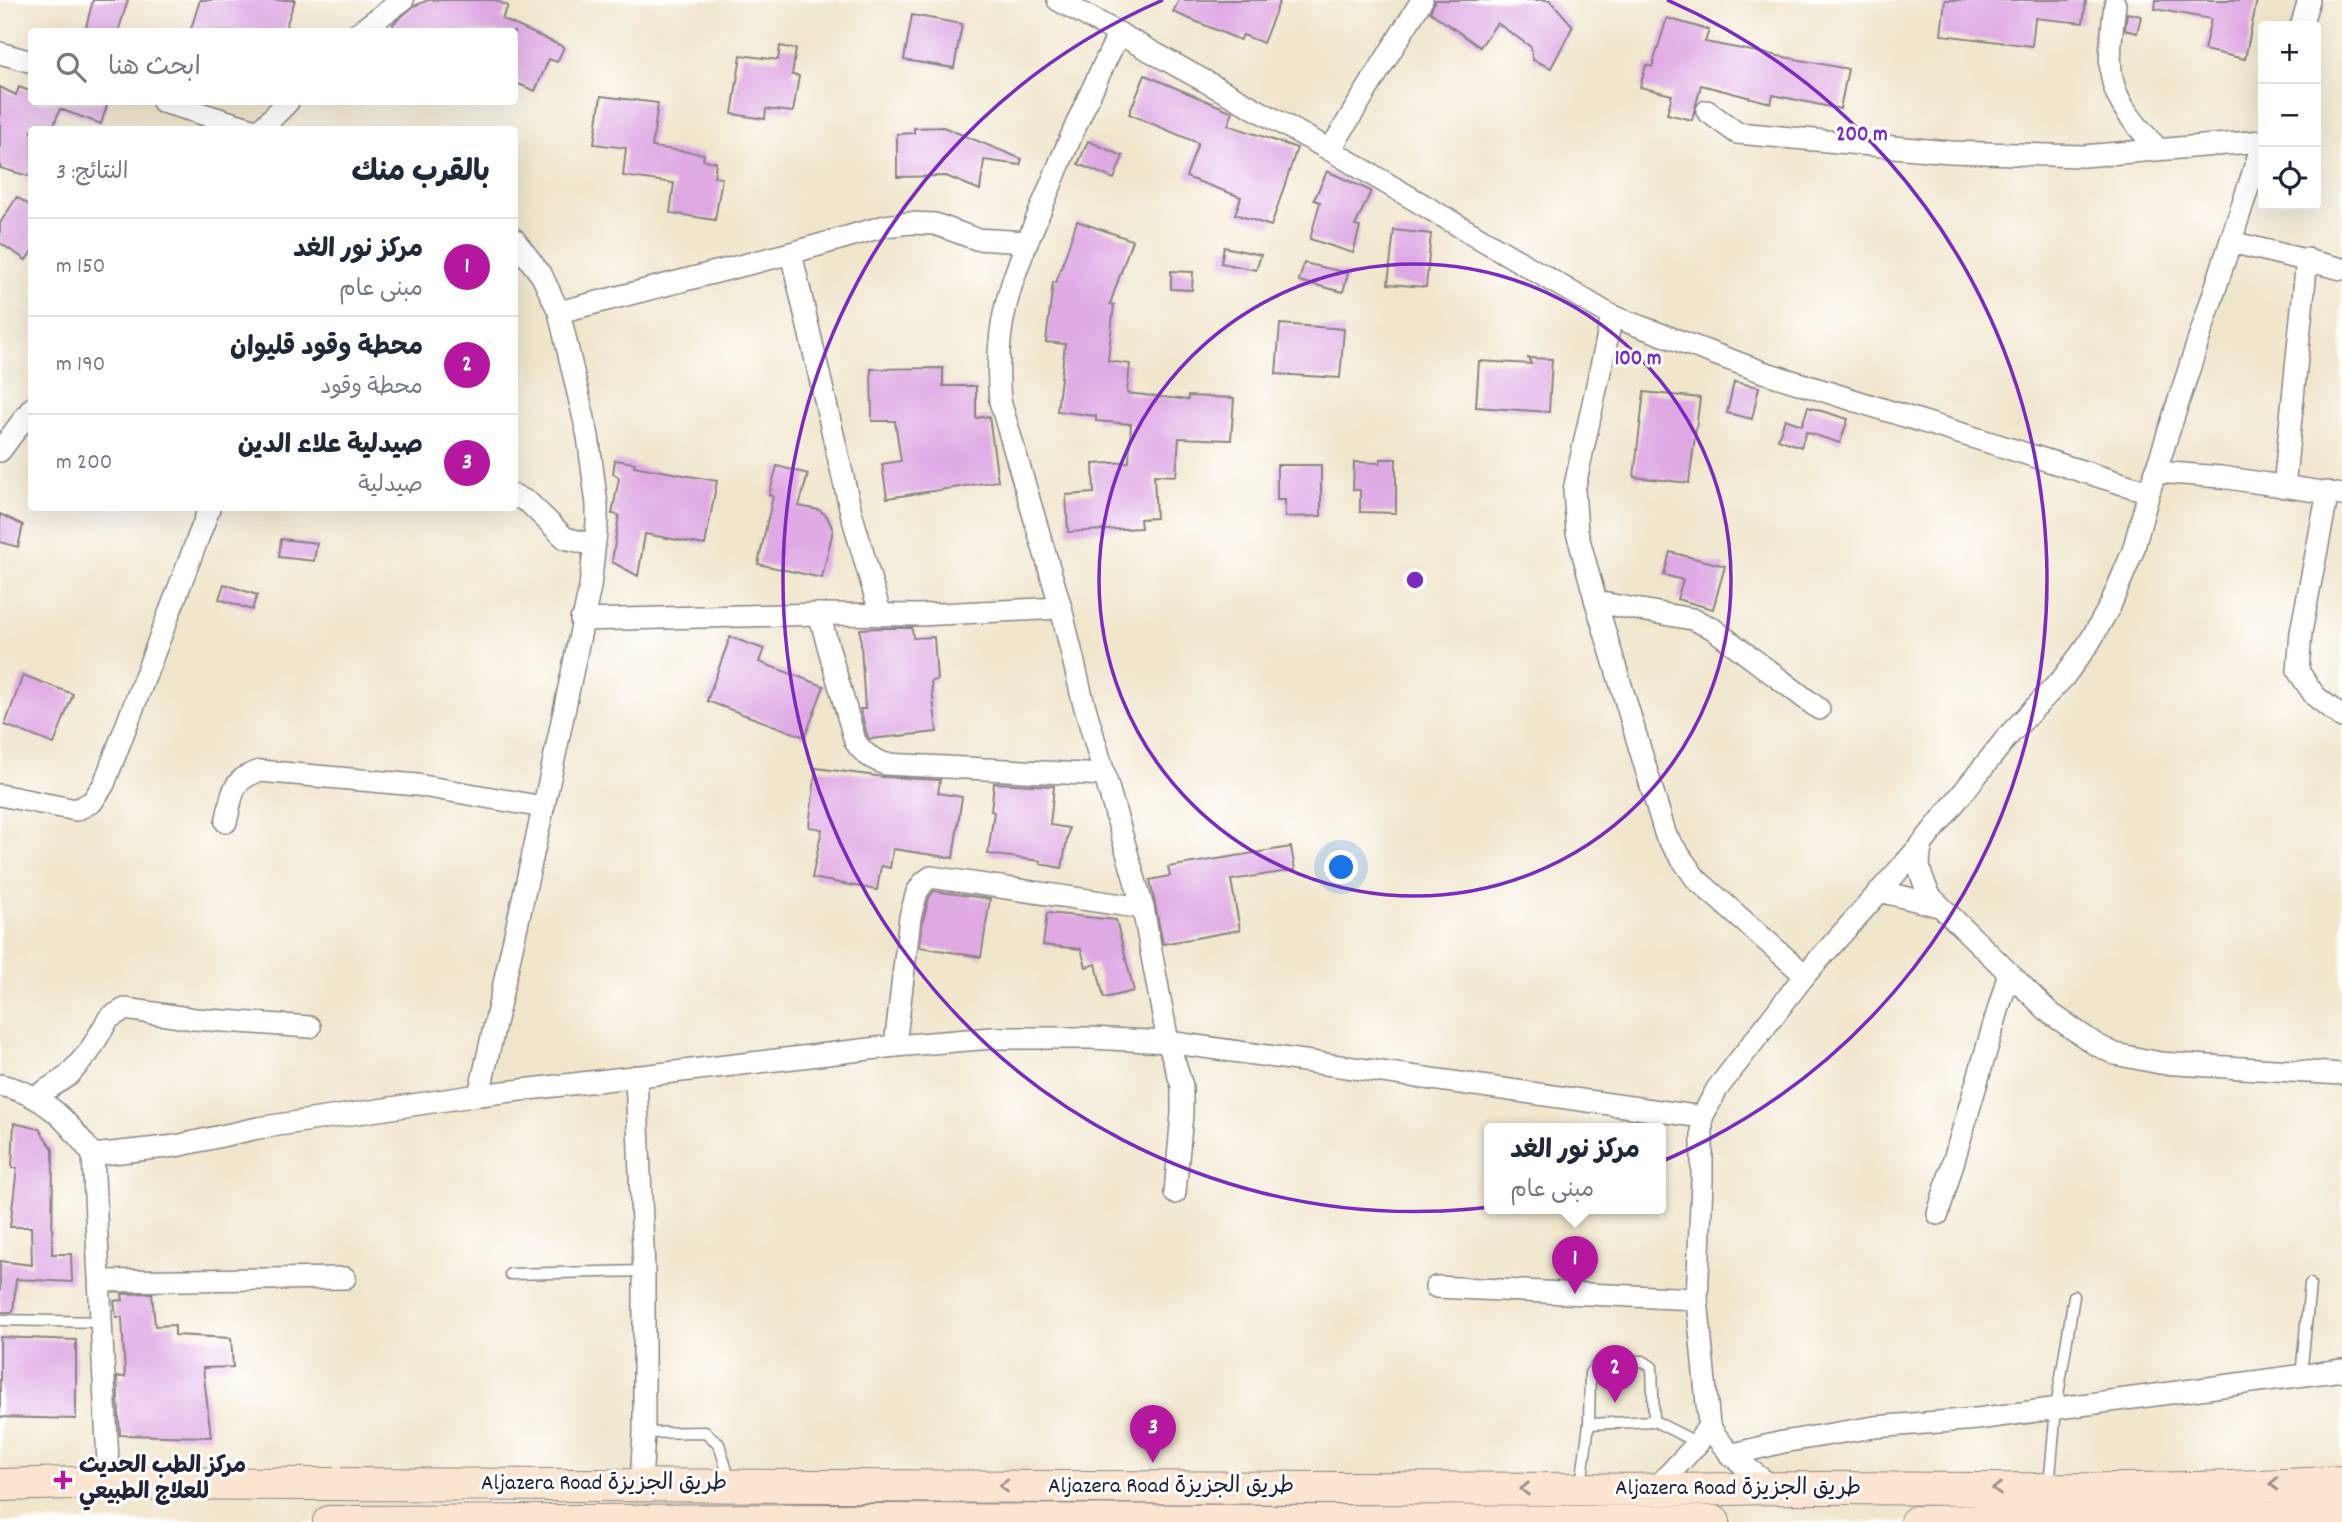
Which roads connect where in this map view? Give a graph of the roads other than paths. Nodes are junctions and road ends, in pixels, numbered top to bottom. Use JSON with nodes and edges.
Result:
{"nodes":[{"id":1,"x":403,"y":0,"type":"edge"},
{"id":2,"x":1058,"y":0,"type":"edge"},
{"id":3,"x":1422,"y":0,"type":"edge"},
{"id":4,"x":2309,"y":0,"type":"edge"},
{"id":5,"x":2115,"y":4,"type":"dead end"},
{"id":6,"x":2303,"y":21,"type":"edge"},
{"id":7,"x":364,"y":28,"type":"edge"},
{"id":8,"x":1119,"y":33,"type":"junction"},
{"id":9,"x":0,"y":53,"type":"edge"},
{"id":10,"x":28,"y":61,"type":"edge"},
{"id":11,"x":173,"y":105,"type":"edge"},
{"id":12,"x":285,"y":105,"type":"edge"},
{"id":13,"x":1707,"y":111,"type":"dead end"},
{"id":14,"x":244,"y":126,"type":"edge"},
{"id":15,"x":262,"y":126,"type":"edge"},
{"id":16,"x":2258,"y":141,"type":"edge"},
{"id":17,"x":2261,"y":147,"type":"edge"},
{"id":18,"x":2158,"y":149,"type":"junction"},
{"id":19,"x":1331,"y":150,"type":"junction"},
{"id":20,"x":1027,"y":242,"type":"junction"},
{"id":21,"x":2231,"y":242,"type":"junction"},
{"id":22,"x":518,"y":244,"type":"edge"},
{"id":23,"x":791,"y":253,"type":"junction"},
{"id":24,"x":2307,"y":259,"type":"junction"},
{"id":25,"x":2342,"y":269,"type":"edge"},
{"id":26,"x":559,"y":312,"type":"junction"},
{"id":27,"x":1612,"y":316,"type":"junction"},
{"id":28,"x":28,"y":413,"type":"edge"},
{"id":29,"x":0,"y":451,"type":"edge"},
{"id":30,"x":2153,"y":482,"type":"junction"},
{"id":31,"x":2284,"y":487,"type":"junction"},
{"id":32,"x":2335,"y":494,"type":"edge"},
{"id":33,"x":518,"y":497,"type":"edge"},
{"id":34,"x":208,"y":511,"type":"edge"},
{"id":35,"x":594,"y":545,"type":"junction"},
{"id":36,"x":1596,"y":602,"type":"junction"},
{"id":37,"x":1061,"y":608,"type":"junction"},
{"id":38,"x":819,"y":614,"type":"junction"},
{"id":39,"x":880,"y":614,"type":"junction"},
{"id":40,"x":581,"y":620,"type":"junction"},
{"id":41,"x":1819,"y":709,"type":"dead end"},
{"id":42,"x":2342,"y":717,"type":"edge"},
{"id":43,"x":1105,"y":775,"type":"junction"},
{"id":44,"x":0,"y":795,"type":"edge"},
{"id":45,"x":543,"y":807,"type":"junction"},
{"id":46,"x":226,"y":822,"type":"dead end"},
{"id":47,"x":1922,"y":844,"type":"junction"},
{"id":48,"x":1880,"y":891,"type":"junction"},
{"id":49,"x":1939,"y":906,"type":"junction"},
{"id":50,"x":1143,"y":908,"type":"junction"},
{"id":51,"x":2009,"y":973,"type":"junction"},
{"id":52,"x":1805,"y":975,"type":"junction"},
{"id":53,"x":310,"y":1027,"type":"dead end"},
{"id":54,"x":1168,"y":1042,"type":"junction"},
{"id":55,"x":895,"y":1046,"type":"junction"},
{"id":56,"x":2342,"y":1074,"type":"edge"},
{"id":57,"x":636,"y":1076,"type":"junction"},
{"id":58,"x":0,"y":1085,"type":"edge"},
{"id":59,"x":479,"y":1095,"type":"junction"},
{"id":60,"x":35,"y":1097,"type":"junction"},
{"id":61,"x":1702,"y":1117,"type":"junction"},
{"id":62,"x":93,"y":1155,"type":"junction"},
{"id":63,"x":1175,"y":1193,"type":"dead end"},
{"id":64,"x":1938,"y":1214,"type":"dead end"},
{"id":65,"x":644,"y":1270,"type":"junction"},
{"id":66,"x":510,"y":1274,"type":"dead end"},
{"id":67,"x":345,"y":1278,"type":"dead end"},
{"id":68,"x":100,"y":1281,"type":"junction"},
{"id":69,"x":2310,"y":1284,"type":"dead end"},
{"id":70,"x":1436,"y":1287,"type":"dead end"},
{"id":71,"x":2074,"y":1296,"type":"dead end"},
{"id":72,"x":1697,"y":1299,"type":"junction"},
{"id":73,"x":0,"y":1320,"type":"edge"},
{"id":74,"x":102,"y":1322,"type":"junction"},
{"id":75,"x":2342,"y":1370,"type":"edge"},
{"id":76,"x":2301,"y":1376,"type":"junction"},
{"id":77,"x":2056,"y":1408,"type":"junction"},
{"id":78,"x":1654,"y":1421,"type":"junction"},
{"id":79,"x":1589,"y":1424,"type":"junction"},
{"id":80,"x":644,"y":1433,"type":"junction"},
{"id":81,"x":1703,"y":1434,"type":"junction"},
{"id":82,"x":1730,"y":1455,"type":"junction"},
{"id":83,"x":2342,"y":1482,"type":"edge"},
{"id":84,"x":641,"y":1483,"type":"junction"},
{"id":85,"x":109,"y":1484,"type":"junction"},
{"id":86,"x":731,"y":1484,"type":"junction"},
{"id":87,"x":0,"y":1485,"type":"edge"},
{"id":88,"x":1773,"y":1487,"type":"junction"},
{"id":89,"x":1580,"y":1489,"type":"junction"},
{"id":90,"x":2049,"y":1489,"type":"junction"},
{"id":91,"x":1653,"y":1491,"type":"junction"},
{"id":92,"x":2342,"y":1513,"type":"edge"},
{"id":93,"x":651,"y":1521,"type":"edge"},
{"id":94,"x":689,"y":1521,"type":"edge"},
{"id":95,"x":790,"y":1521,"type":"edge"},
{"id":96,"x":856,"y":1521,"type":"edge"},
{"id":97,"x":1073,"y":1521,"type":"edge"},
{"id":98,"x":1300,"y":1521,"type":"edge"},
{"id":99,"x":1426,"y":1521,"type":"edge"},
{"id":100,"x":1465,"y":1521,"type":"edge"},
{"id":101,"x":329,"y":1522,"type":"edge"},
{"id":102,"x":1714,"y":1522,"type":"edge"},
{"id":103,"x":1916,"y":1522,"type":"edge"}],
"edges":[{"from":1,"to":7,"type":"street"},
{"from":2,"to":8,"type":"street"},
{"from":3,"to":19,"type":"street"},
{"from":4,"to":6,"type":"street"},
{"from":5,"to":18,"type":"street"},
{"from":8,"to":19,"type":"street"},
{"from":8,"to":20,"type":"street"},
{"from":9,"to":10,"type":"street"},
{"from":11,"to":14,"type":"street"},
{"from":12,"to":15,"type":"street"},
{"from":13,"to":18,"type":"street"},
{"from":16,"to":18,"type":"street"},
{"from":17,"to":21,"type":"street"},
{"from":19,"to":27,"type":"street"},
{"from":20,"to":23,"type":"street"},
{"from":20,"to":37,"type":"street"},
{"from":21,"to":24,"type":"street"},
{"from":21,"to":30,"type":"street"},
{"from":22,"to":26,"type":"street"},
{"from":23,"to":26,"type":"street"},
{"from":23,"to":39,"type":"street"},
{"from":24,"to":25,"type":"street"},
{"from":24,"to":31,"type":"street"},
{"from":26,"to":35,"type":"street"},
{"from":27,"to":30,"type":"street"},
{"from":27,"to":36,"type":"street"},
{"from":28,"to":29,"type":"street"},
{"from":30,"to":31,"type":"street"},
{"from":30,"to":47,"type":"street"},
{"from":31,"to":32,"type":"street"},
{"from":32,"to":42,"type":"street"},
{"from":33,"to":35,"type":"street"},
{"from":34,"to":44,"type":"street"},
{"from":35,"to":40,"type":"street"},
{"from":36,"to":41,"type":"street"},
{"from":36,"to":52,"type":"street"},
{"from":37,"to":39,"type":"street"},
{"from":37,"to":43,"type":"street"},
{"from":38,"to":39,"type":"street"},
{"from":38,"to":40,"type":"street"},
{"from":38,"to":43,"type":"street"},
{"from":40,"to":45,"type":"street"},
{"from":43,"to":50,"type":"street"},
{"from":45,"to":46,"type":"street"},
{"from":45,"to":59,"type":"street"},
{"from":47,"to":48,"type":"street"},
{"from":47,"to":49,"type":"street"},
{"from":48,"to":49,"type":"street"},
{"from":48,"to":52,"type":"street"},
{"from":49,"to":51,"type":"street"},
{"from":50,"to":54,"type":"street"},
{"from":50,"to":55,"type":"street"},
{"from":51,"to":56,"type":"street"},
{"from":51,"to":64,"type":"street"},
{"from":52,"to":61,"type":"street"},
{"from":53,"to":60,"type":"street"},
{"from":54,"to":55,"type":"street"},
{"from":54,"to":61,"type":"street"},
{"from":54,"to":63,"type":"street"},
{"from":55,"to":57,"type":"street"},
{"from":57,"to":59,"type":"street"},
{"from":57,"to":65,"type":"street"},
{"from":58,"to":60,"type":"street"},
{"from":59,"to":62,"type":"street"},
{"from":60,"to":62,"type":"street"},
{"from":61,"to":72,"type":"street"},
{"from":62,"to":68,"type":"street"},
{"from":65,"to":66,"type":"lane"},
{"from":65,"to":80,"type":"street"},
{"from":67,"to":68,"type":"street"},
{"from":68,"to":74,"type":"street"},
{"from":69,"to":76,"type":"lane"},
{"from":70,"to":72,"type":"street"},
{"from":71,"to":77,"type":"lane"},
{"from":72,"to":81,"type":"street"},
{"from":73,"to":74,"type":"lane"},
{"from":74,"to":85,"type":"street"},
{"from":75,"to":76,"type":"street"},
{"from":76,"to":77,"type":"street"},
{"from":77,"to":82,"type":"street"},
{"from":77,"to":90,"type":"lane"},
{"from":78,"to":79,"type":"lane"},
{"from":78,"to":79,"type":"lane"},
{"from":78,"to":81,"type":"lane"},
{"from":79,"to":89,"type":"lane"},
{"from":80,"to":84,"type":"street"},
{"from":80,"to":86,"type":"lane"},
{"from":81,"to":82,"type":"street"},
{"from":81,"to":91,"type":"street"},
{"from":82,"to":88,"type":"street"},
{"from":83,"to":90,"type":"main road","name":"Aljazera Road طريق الجزيزة","one_way":true},
{"from":84,"to":85,"type":"main road","name":"Aljazera Road طريق الجزيزة"},
{"from":84,"to":86,"type":"main road","name":"Aljazera Road طريق الجزيزة"},
{"from":85,"to":87,"type":"main road","name":"Aljazera Road طريق الجزيزة"},
{"from":89,"to":86,"type":"main road","name":"Aljazera Road طريق الجزيزة","one_way":true},
{"from":90,"to":88,"type":"main road","name":"Aljazera Road طريق الجزيزة","one_way":true},
{"from":88,"to":91,"type":"main road","name":"Aljazera Road طريق الجزيزة"},
{"from":89,"to":91,"type":"main road","name":"Aljazera Road طريق الجزيزة"},
{"from":92,"to":103,"type":"main road"},
{"from":93,"to":94,"type":"main road","name":"Aljazera Road طريق الجزيزة"},
{"from":93,"to":101,"type":"main road","name":"Aljazera Road طريق الجزيزة"},
{"from":94,"to":95,"type":"main road","name":"Aljazera Road طريق الجزيزة"},
{"from":95,"to":96,"type":"main road","name":"Aljazera Road طريق الجزيزة"},
{"from":96,"to":97,"type":"main road","name":"Aljazera Road طريق الجزيزة"},
{"from":97,"to":98,"type":"main road","name":"Aljazera Road طريق الجزيزة"},
{"from":98,"to":99,"type":"main road","name":"Aljazera Road طريق الجزيزة"},
{"from":99,"to":100,"type":"main road","name":"Aljazera Road طريق الجزيزة"},
{"from":100,"to":102,"type":"main road","name":"Aljazera Road طريق الجزيزة"}]}
